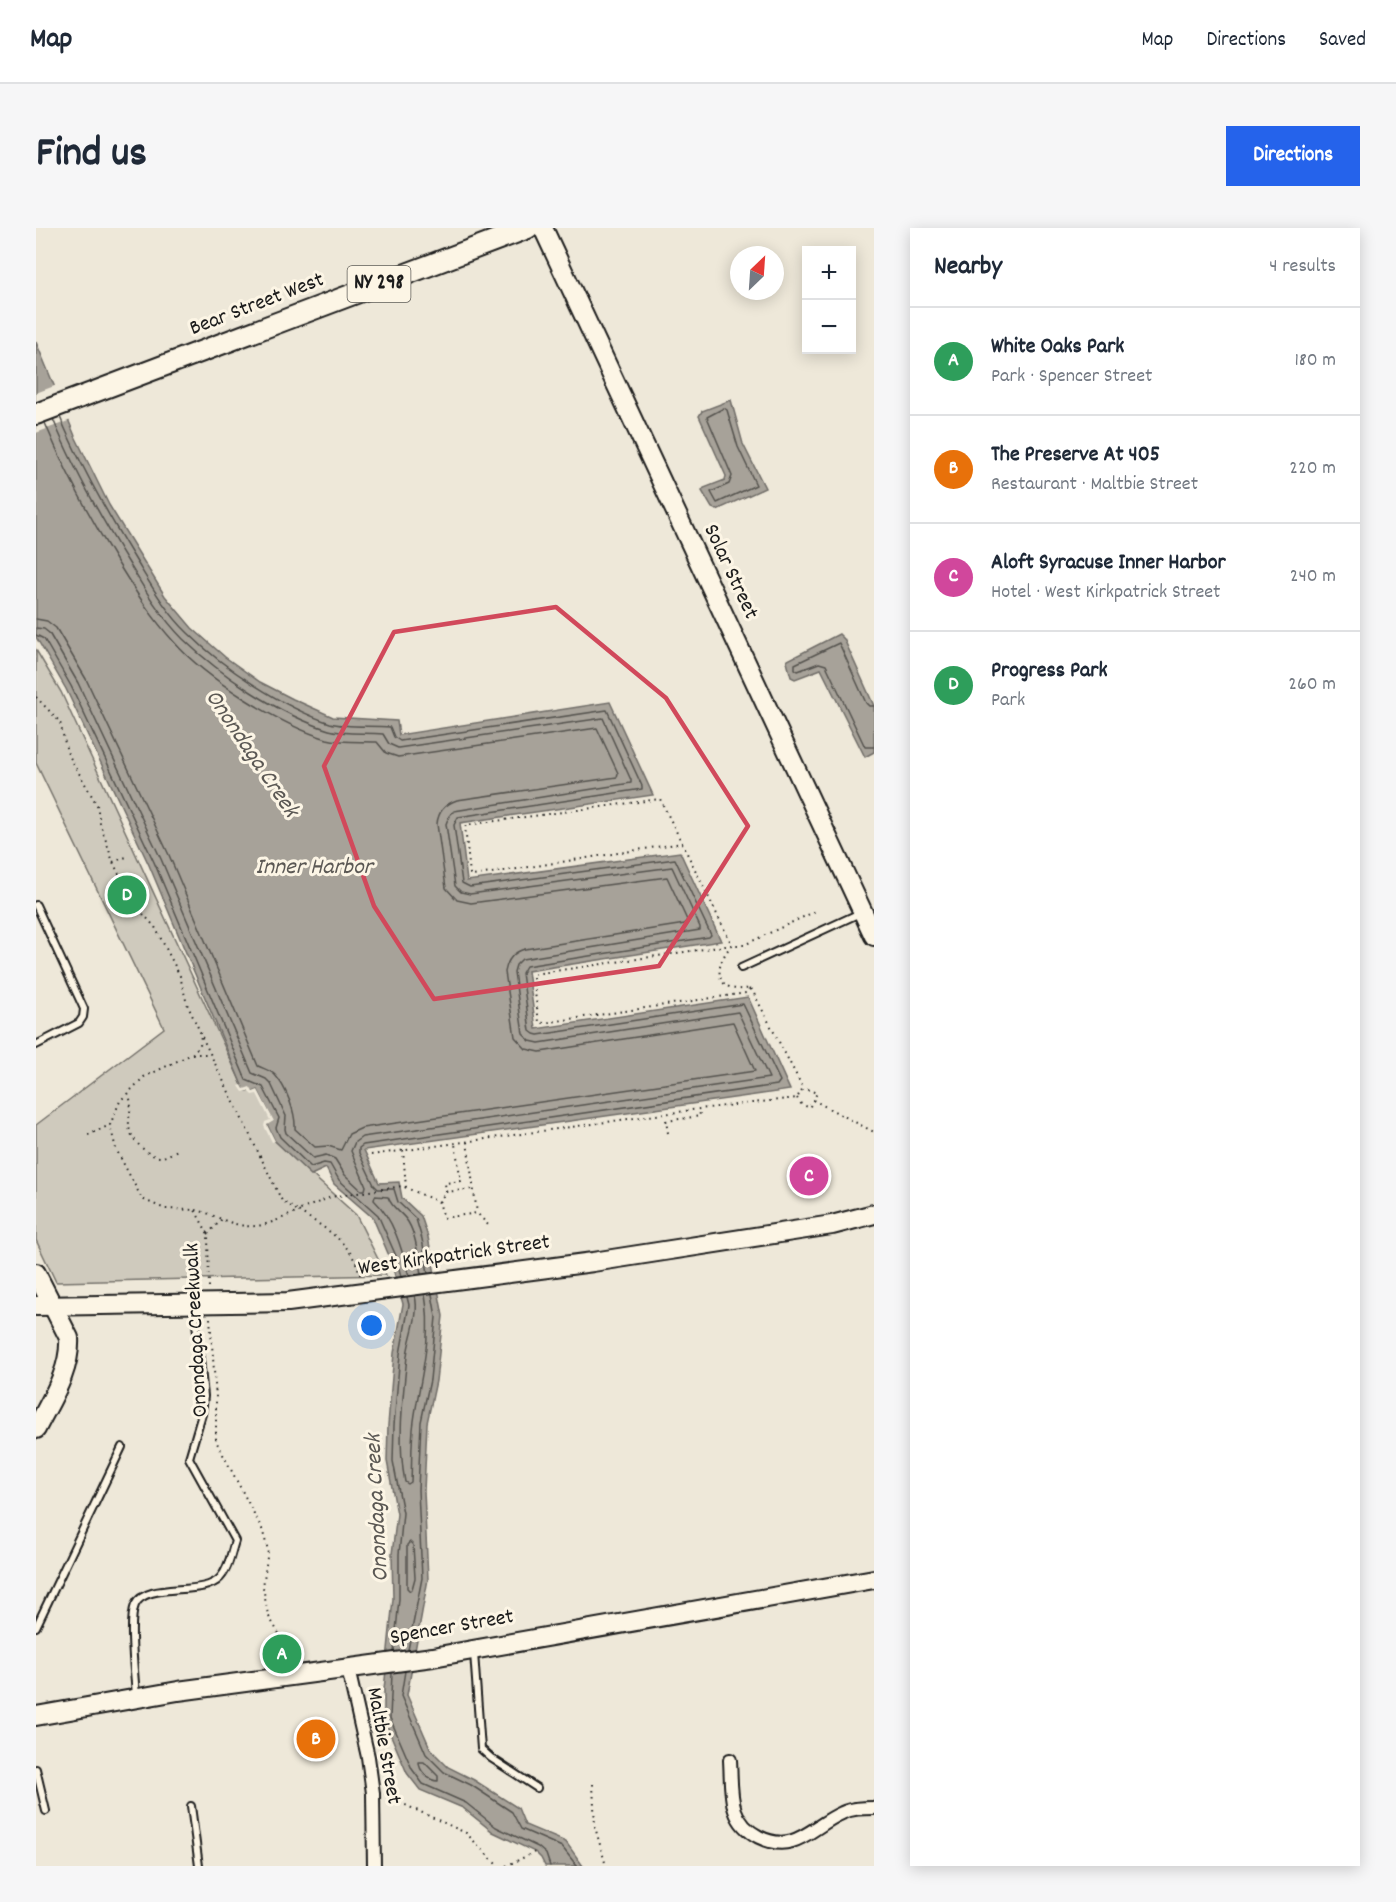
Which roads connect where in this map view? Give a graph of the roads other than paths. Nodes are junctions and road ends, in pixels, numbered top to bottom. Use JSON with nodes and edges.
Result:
{"nodes":[{"id":1,"x":528,"y":228,"type":"edge"},
{"id":2,"x":543,"y":228,"type":"edge"},
{"id":3,"x":36,"y":414,"type":"edge"},
{"id":4,"x":36,"y":905,"type":"edge"},
{"id":5,"x":863,"y":912,"type":"junction"},
{"id":6,"x":874,"y":936,"type":"edge"},
{"id":7,"x":741,"y":968,"type":"dead end"},
{"id":8,"x":36,"y":1045,"type":"edge"},
{"id":9,"x":874,"y":1214,"type":"edge"},
{"id":10,"x":36,"y":1273,"type":"edge"},
{"id":11,"x":202,"y":1304,"type":"junction"},
{"id":12,"x":44,"y":1306,"type":"edge"},
{"id":13,"x":36,"y":1429,"type":"edge"},
{"id":14,"x":122,"y":1447,"type":"dead end"},
{"id":15,"x":874,"y":1579,"type":"edge"},
{"id":16,"x":36,"y":1627,"type":"edge"},
{"id":17,"x":474,"y":1650,"type":"junction"},
{"id":18,"x":348,"y":1669,"type":"junction"},
{"id":19,"x":136,"y":1697,"type":"junction"},
{"id":20,"x":36,"y":1716,"type":"edge"},
{"id":21,"x":730,"y":1760,"type":"dead end"},
{"id":22,"x":36,"y":1769,"type":"edge"},
{"id":23,"x":537,"y":1788,"type":"dead end"},
{"id":24,"x":191,"y":1806,"type":"dead end"},
{"id":25,"x":874,"y":1808,"type":"edge"},
{"id":26,"x":46,"y":1811,"type":"dead end"},
{"id":27,"x":199,"y":1866,"type":"edge"},
{"id":28,"x":374,"y":1866,"type":"edge"}],
"edges":[{"from":1,"to":3,"type":"main road","name":"Bear Street West","number":"NY 298"},
{"from":2,"to":5,"type":"street","name":"Solar Street"},
{"from":4,"to":8,"type":"lane"},
{"from":5,"to":6,"type":"street","name":"Solar Street"},
{"from":5,"to":7,"type":"lane"},
{"from":9,"to":11,"type":"street","name":"West Kirkpatrick Street"},
{"from":10,"to":12,"type":"street"},
{"from":11,"to":12,"type":"street","name":"West Kirkpatrick Street"},
{"from":11,"to":19,"type":"lane"},
{"from":12,"to":13,"type":"street"},
{"from":14,"to":16,"type":"lane"},
{"from":15,"to":17,"type":"street","name":"Spencer Street"},
{"from":17,"to":18,"type":"street","name":"Spencer Street"},
{"from":17,"to":23,"type":"lane"},
{"from":18,"to":19,"type":"street","name":"Spencer Street"},
{"from":18,"to":28,"type":"street","name":"Maltbie Street"},
{"from":19,"to":20,"type":"street","name":"Spencer Street"},
{"from":21,"to":25,"type":"street"},
{"from":22,"to":26,"type":"lane"},
{"from":24,"to":27,"type":"lane"}]}
